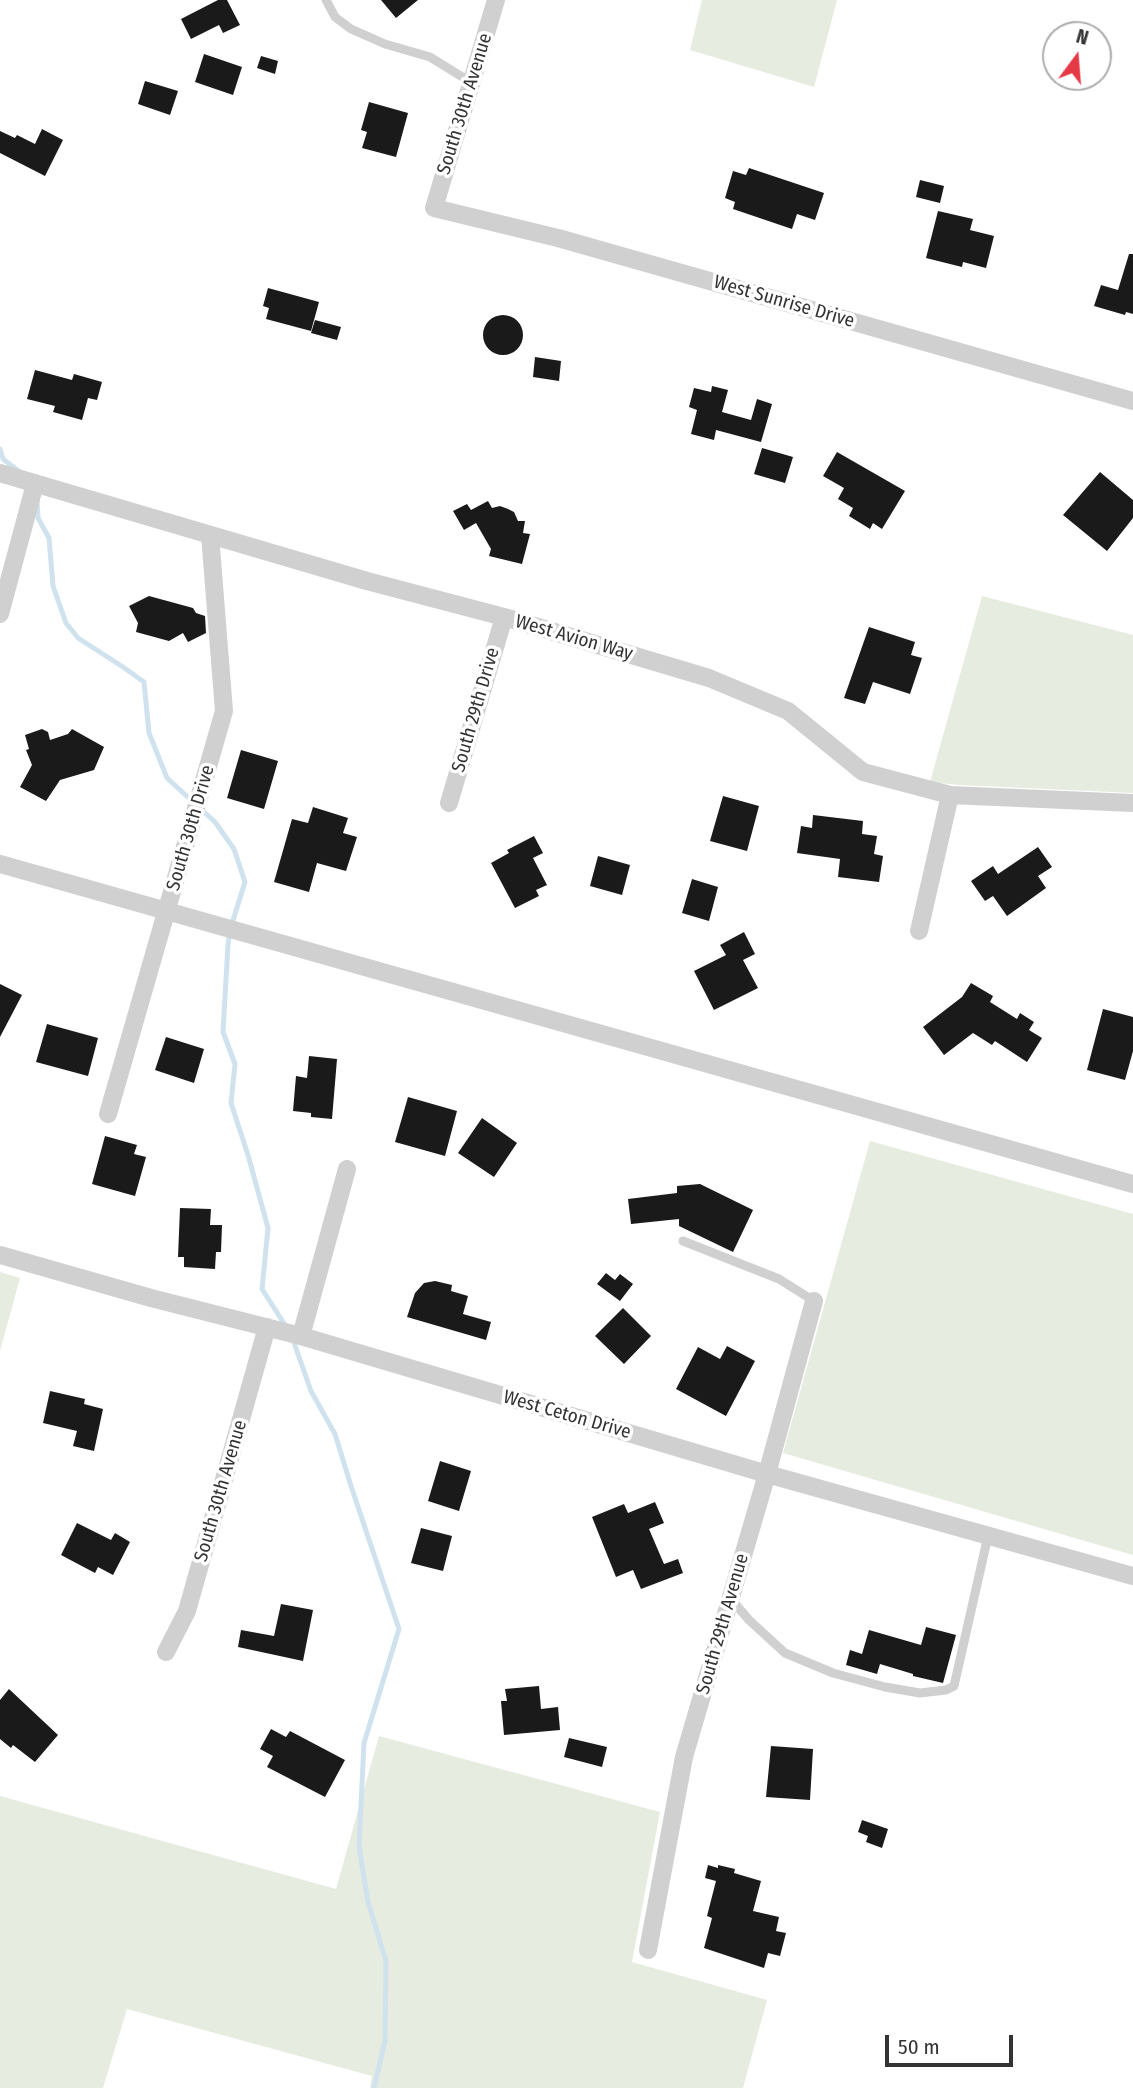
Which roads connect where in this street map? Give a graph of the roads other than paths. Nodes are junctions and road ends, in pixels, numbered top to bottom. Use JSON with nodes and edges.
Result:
{"nodes":[{"id":1,"x":326,"y":0,"type":"edge"},
{"id":2,"x":493,"y":1,"type":"edge"},
{"id":3,"x":472,"y":83,"type":"junction"},
{"id":4,"x":434,"y":208,"type":"joint"},
{"id":5,"x":1133,"y":401,"type":"edge"},
{"id":6,"x":0,"y":473,"type":"edge"},
{"id":7,"x":36,"y":484,"type":"junction"},
{"id":8,"x":209,"y":535,"type":"junction"},
{"id":9,"x":0,"y":614,"type":"edge"},
{"id":10,"x":504,"y":617,"type":"junction"},
{"id":11,"x":950,"y":795,"type":"junction"},
{"id":12,"x":449,"y":803,"type":"dead end"},
{"id":13,"x":1133,"y":803,"type":"edge"},
{"id":14,"x":0,"y":864,"type":"edge"},
{"id":15,"x":166,"y":911,"type":"junction"},
{"id":16,"x":919,"y":930,"type":"dead end"},
{"id":17,"x":108,"y":1114,"type":"dead end"},
{"id":18,"x":347,"y":1169,"type":"dead end"},
{"id":19,"x":1133,"y":1184,"type":"edge"},
{"id":20,"x":683,"y":1241,"type":"dead end"},
{"id":21,"x":0,"y":1255,"type":"edge"},
{"id":22,"x":814,"y":1301,"type":"joint"},
{"id":23,"x":267,"y":1327,"type":"junction"},
{"id":24,"x":301,"y":1336,"type":"junction"},
{"id":25,"x":767,"y":1474,"type":"junction"},
{"id":26,"x":988,"y":1536,"type":"junction"},
{"id":27,"x":1133,"y":1576,"type":"edge"},
{"id":28,"x":731,"y":1599,"type":"junction"},
{"id":29,"x":166,"y":1652,"type":"dead end"},
{"id":30,"x":648,"y":1950,"type":"dead end"}],
"edges":[{"from":1,"to":3,"type":"lane"},
{"from":2,"to":3,"type":"street","name":"South 30th Avenue"},
{"from":3,"to":4,"type":"street","name":"South 30th Avenue"},
{"from":4,"to":5,"type":"street","name":"West Sunrise Drive"},
{"from":6,"to":7,"type":"street","name":"West Avion Way"},
{"from":7,"to":8,"type":"street","name":"West Avion Way"},
{"from":7,"to":9,"type":"street"},
{"from":8,"to":10,"type":"street","name":"West Avion Way"},
{"from":8,"to":15,"type":"street","name":"South 30th Drive"},
{"from":10,"to":11,"type":"street","name":"West Avion Way"},
{"from":10,"to":12,"type":"street","name":"South 29th Drive"},
{"from":11,"to":13,"type":"street","name":"West Avion Way"},
{"from":11,"to":16,"type":"street"},
{"from":14,"to":15,"type":"street"},
{"from":15,"to":17,"type":"street","name":"South 30th Drive"},
{"from":15,"to":19,"type":"street"},
{"from":18,"to":24,"type":"street"},
{"from":20,"to":22,"type":"lane"},
{"from":21,"to":23,"type":"street","name":"West Ceton Drive"},
{"from":22,"to":25,"type":"street","name":"South 29th Avenue"},
{"from":23,"to":24,"type":"street","name":"West Ceton Drive"},
{"from":23,"to":29,"type":"street","name":"South 30th Avenue"},
{"from":24,"to":25,"type":"street","name":"West Ceton Drive"},
{"from":25,"to":26,"type":"street","name":"West Ceton Drive"},
{"from":25,"to":28,"type":"street","name":"South 29th Avenue"},
{"from":26,"to":27,"type":"street","name":"West Ceton Drive"},
{"from":26,"to":28,"type":"lane"},
{"from":28,"to":30,"type":"street","name":"South 29th Avenue"}]}
